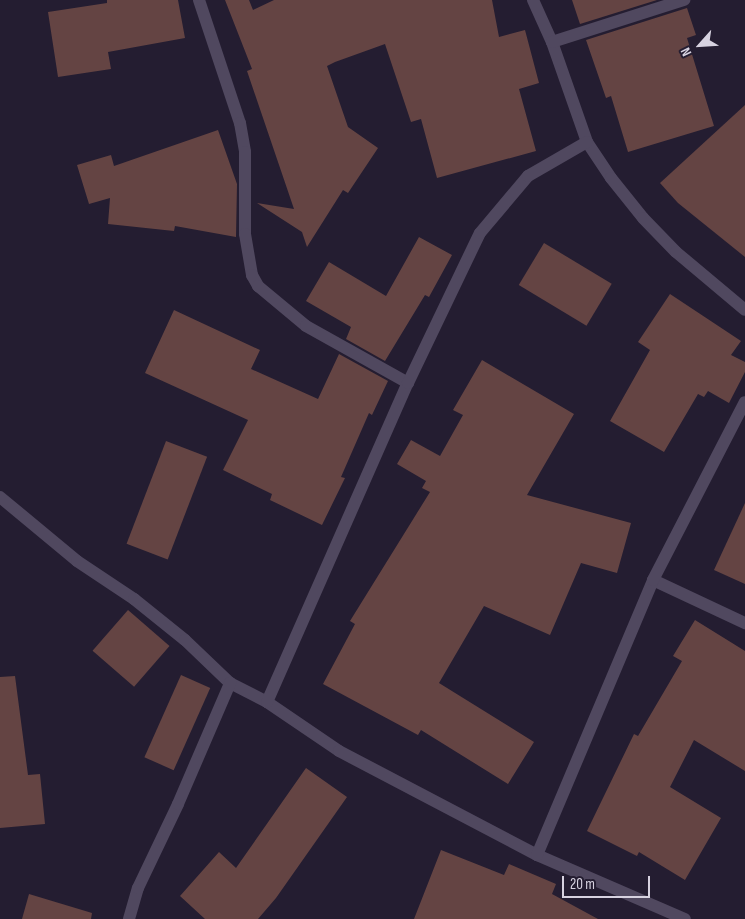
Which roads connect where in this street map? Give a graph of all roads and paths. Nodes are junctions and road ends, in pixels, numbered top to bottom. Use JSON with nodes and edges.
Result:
{"nodes":[{"id":1,"x":199,"y":0,"type":"edge"},
{"id":2,"x":533,"y":0,"type":"edge"},
{"id":3,"x":684,"y":0,"type":"edge"},
{"id":4,"x":552,"y":42,"type":"junction"},
{"id":5,"x":587,"y":142,"type":"junction"},
{"id":6,"x":745,"y":310,"type":"edge"},
{"id":7,"x":408,"y":383,"type":"junction"},
{"id":8,"x":745,"y":402,"type":"edge"},
{"id":9,"x":0,"y":497,"type":"edge"},
{"id":10,"x":653,"y":580,"type":"junction"},
{"id":11,"x":745,"y":623,"type":"edge"},
{"id":12,"x":230,"y":683,"type":"junction"},
{"id":13,"x":267,"y":702,"type":"junction"},
{"id":14,"x":537,"y":854,"type":"junction"},
{"id":15,"x":129,"y":919,"type":"edge"},
{"id":16,"x":684,"y":919,"type":"edge"}],
"edges":[{"from":1,"to":7,"type":"street"},
{"from":2,"to":4,"type":"street"},
{"from":3,"to":4,"type":"street"},
{"from":4,"to":5,"type":"street"},
{"from":5,"to":6,"type":"street"},
{"from":5,"to":7,"type":"street"},
{"from":7,"to":13,"type":"street"},
{"from":8,"to":10,"type":"street"},
{"from":9,"to":12,"type":"street"},
{"from":10,"to":11,"type":"street"},
{"from":10,"to":14,"type":"street"},
{"from":12,"to":13,"type":"street"},
{"from":12,"to":15,"type":"street"},
{"from":13,"to":14,"type":"street"},
{"from":14,"to":16,"type":"street"}]}
